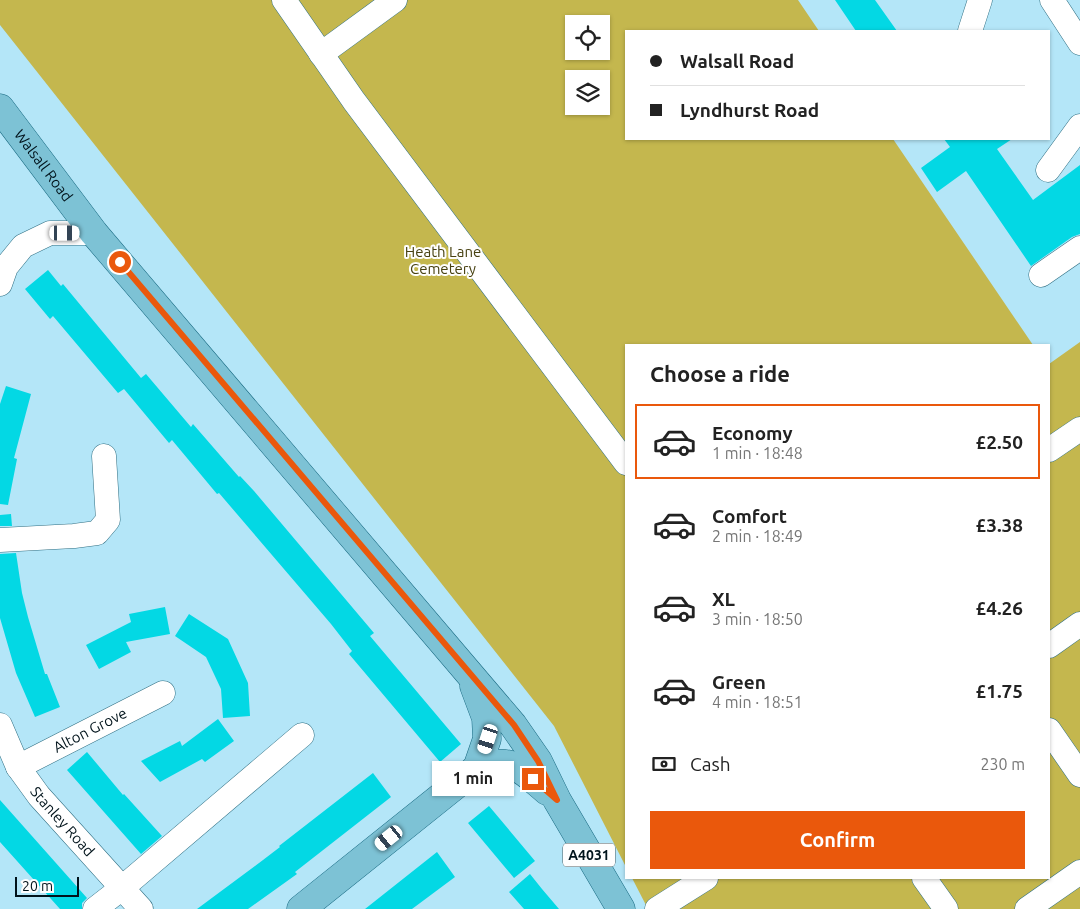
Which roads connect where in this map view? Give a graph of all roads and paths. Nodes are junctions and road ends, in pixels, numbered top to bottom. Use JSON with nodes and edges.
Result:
{"nodes":[{"id":1,"x":284,"y":0,"type":"edge"},
{"id":2,"x":396,"y":0,"type":"edge"},
{"id":3,"x":980,"y":0,"type":"edge"},
{"id":4,"x":1052,"y":0,"type":"edge"},
{"id":5,"x":970,"y":30,"type":"edge"},
{"id":6,"x":1080,"y":43,"type":"edge"},
{"id":7,"x":321,"y":54,"type":"junction"},
{"id":8,"x":2,"y":109,"type":"edge"},
{"id":9,"x":1080,"y":126,"type":"edge"},
{"id":10,"x":1048,"y":170,"type":"dead end"},
{"id":11,"x":94,"y":233,"type":"junction"},
{"id":12,"x":1080,"y":248,"type":"edge"},
{"id":13,"x":1041,"y":275,"type":"dead end"},
{"id":14,"x":0,"y":284,"type":"edge"},
{"id":15,"x":1080,"y":429,"type":"edge"},
{"id":16,"x":1050,"y":449,"type":"edge"},
{"id":17,"x":104,"y":456,"type":"dead end"},
{"id":18,"x":625,"y":462,"type":"edge"},
{"id":19,"x":0,"y":540,"type":"edge"},
{"id":20,"x":1080,"y":624,"type":"edge"},
{"id":21,"x":1050,"y":645,"type":"edge"},
{"id":22,"x":468,"y":670,"type":"junction"},
{"id":23,"x":163,"y":693,"type":"dead end"},
{"id":24,"x":0,"y":725,"type":"edge"},
{"id":25,"x":1050,"y":731,"type":"edge"},
{"id":26,"x":302,"y":735,"type":"dead end"},
{"id":27,"x":18,"y":767,"type":"junction"},
{"id":28,"x":477,"y":768,"type":"junction"},
{"id":29,"x":1080,"y":775,"type":"edge"},
{"id":30,"x":557,"y":800,"type":"junction"},
{"id":31,"x":1080,"y":872,"type":"edge"},
{"id":32,"x":704,"y":879,"type":"edge"},
{"id":33,"x":925,"y":879,"type":"edge"},
{"id":34,"x":122,"y":888,"type":"junction"},
{"id":35,"x":96,"y":909,"type":"edge"},
{"id":36,"x":141,"y":909,"type":"edge"},
{"id":37,"x":301,"y":909,"type":"edge"},
{"id":38,"x":621,"y":909,"type":"edge"},
{"id":39,"x":658,"y":909,"type":"edge"},
{"id":40,"x":946,"y":909,"type":"edge"},
{"id":41,"x":1027,"y":909,"type":"edge"}],
"edges":[{"from":1,"to":7,"type":"street"},
{"from":2,"to":7,"type":"street"},
{"from":3,"to":5,"type":"street"},
{"from":4,"to":6,"type":"street"},
{"from":7,"to":18,"type":"street"},
{"from":8,"to":11,"type":"main road","name":"Walsall Road","number":"A4031"},
{"from":9,"to":10,"type":"street"},
{"from":11,"to":14,"type":"street"},
{"from":11,"to":22,"type":"main road","name":"Walsall Road","number":"A4031"},
{"from":12,"to":13,"type":"street"},
{"from":15,"to":16,"type":"street"},
{"from":17,"to":19,"type":"street"},
{"from":20,"to":21,"type":"street"},
{"from":22,"to":28,"type":"main road","number":"A4031"},
{"from":22,"to":30,"type":"main road","name":"Walsall Road","number":"A4031"},
{"from":23,"to":27,"type":"street","name":"Alton Grove"},
{"from":24,"to":27,"type":"street","name":"Stanley Road"},
{"from":25,"to":29,"type":"street"},
{"from":26,"to":34,"type":"street"},
{"from":27,"to":34,"type":"street","name":"Stanley Road"},
{"from":28,"to":30,"type":"main road","number":"A4031"},
{"from":28,"to":37,"type":"main road","number":"A4031"},
{"from":30,"to":38,"type":"main road","name":"Walsall Road","number":"A4031"},
{"from":31,"to":41,"type":"street"},
{"from":32,"to":39,"type":"street"},
{"from":33,"to":40,"type":"street"},
{"from":34,"to":35,"type":"street"},
{"from":34,"to":36,"type":"street","name":"Stanley Road"}]}
